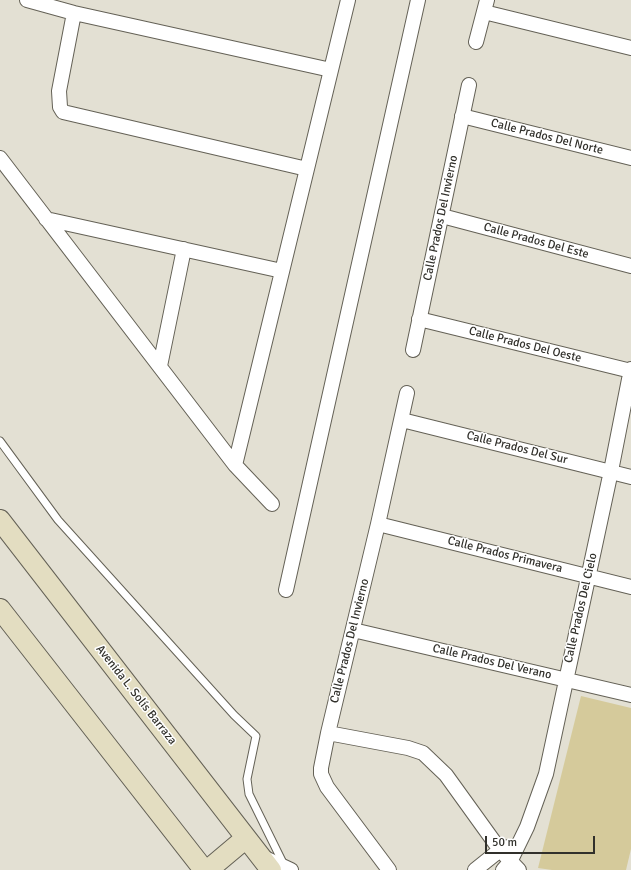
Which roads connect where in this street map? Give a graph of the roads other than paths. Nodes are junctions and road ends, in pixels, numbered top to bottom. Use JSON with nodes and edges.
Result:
{"nodes":[{"id":1,"x":27,"y":0,"type":"edge"},
{"id":2,"x":348,"y":0,"type":"edge"},
{"id":3,"x":418,"y":0,"type":"edge"},
{"id":4,"x":486,"y":6,"type":"edge"},
{"id":5,"x":74,"y":13,"type":"junction"},
{"id":6,"x":476,"y":42,"type":"dead end"},
{"id":7,"x":631,"y":48,"type":"edge"},
{"id":8,"x":331,"y":70,"type":"junction"},
{"id":9,"x":469,"y":85,"type":"dead end"},
{"id":10,"x":462,"y":116,"type":"junction"},
{"id":11,"x":0,"y":158,"type":"edge"},
{"id":12,"x":631,"y":158,"type":"edge"},
{"id":13,"x":307,"y":170,"type":"junction"},
{"id":14,"x":442,"y":216,"type":"junction"},
{"id":15,"x":46,"y":219,"type":"junction"},
{"id":16,"x":184,"y":249,"type":"junction"},
{"id":17,"x":631,"y":266,"type":"edge"},
{"id":18,"x":282,"y":271,"type":"junction"},
{"id":19,"x":419,"y":319,"type":"junction"},
{"id":20,"x":413,"y":350,"type":"dead end"},
{"id":21,"x":160,"y":366,"type":"junction"},
{"id":22,"x":631,"y":371,"type":"edge"},
{"id":23,"x":407,"y":393,"type":"dead end"},
{"id":24,"x":402,"y":420,"type":"junction"},
{"id":25,"x":0,"y":441,"type":"edge"},
{"id":26,"x":235,"y":465,"type":"junction"},
{"id":27,"x":611,"y":471,"type":"junction"},
{"id":28,"x":631,"y":477,"type":"edge"},
{"id":29,"x":272,"y":504,"type":"dead end"},
{"id":30,"x":0,"y":520,"type":"edge"},
{"id":31,"x":378,"y":524,"type":"junction"},
{"id":32,"x":588,"y":576,"type":"junction"},
{"id":33,"x":631,"y":587,"type":"edge"},
{"id":34,"x":286,"y":590,"type":"dead end"},
{"id":35,"x":0,"y":609,"type":"edge"},
{"id":36,"x":353,"y":630,"type":"junction"},
{"id":37,"x":565,"y":678,"type":"junction"},
{"id":38,"x":631,"y":695,"type":"edge"},
{"id":39,"x":328,"y":733,"type":"junction"},
{"id":40,"x":246,"y":838,"type":"junction"},
{"id":41,"x":519,"y":843,"type":"junction"},
{"id":42,"x":500,"y":850,"type":"junction"},
{"id":43,"x":277,"y":865,"type":"edge"},
{"id":44,"x":511,"y":867,"type":"edge"},
{"id":45,"x":206,"y":870,"type":"edge"},
{"id":46,"x":389,"y":870,"type":"edge"},
{"id":47,"x":475,"y":870,"type":"edge"}],
"edges":[{"from":1,"to":5,"type":"street"},
{"from":2,"to":8,"type":"street"},
{"from":3,"to":34,"type":"street"},
{"from":4,"to":6,"type":"street"},
{"from":4,"to":7,"type":"street"},
{"from":5,"to":8,"type":"street"},
{"from":5,"to":13,"type":"street"},
{"from":8,"to":13,"type":"street"},
{"from":9,"to":10,"type":"street","name":"Calle Prados Del Invierno"},
{"from":10,"to":12,"type":"street","name":"Calle Prados Del Norte"},
{"from":10,"to":14,"type":"street","name":"Calle Prados Del Invierno"},
{"from":11,"to":15,"type":"street"},
{"from":13,"to":18,"type":"street"},
{"from":14,"to":17,"type":"street","name":"Calle Prados Del Este"},
{"from":14,"to":19,"type":"street","name":"Calle Prados Del Invierno"},
{"from":15,"to":16,"type":"street"},
{"from":15,"to":21,"type":"street"},
{"from":16,"to":18,"type":"street"},
{"from":16,"to":21,"type":"street"},
{"from":18,"to":26,"type":"street"},
{"from":19,"to":20,"type":"street","name":"Calle Prados Del Invierno"},
{"from":19,"to":22,"type":"street","name":"Calle Prados Del Oeste"},
{"from":21,"to":26,"type":"street"},
{"from":22,"to":27,"type":"street","name":"Calle Prados Del Cielo"},
{"from":23,"to":24,"type":"street","name":"Calle Prados Del Invierno"},
{"from":24,"to":27,"type":"street","name":"Calle Prados Del Sur"},
{"from":24,"to":31,"type":"street","name":"Calle Prados Del Invierno"},
{"from":25,"to":43,"type":"lane"},
{"from":26,"to":29,"type":"street"},
{"from":27,"to":28,"type":"street","name":"Calle Prados Del Sur"},
{"from":27,"to":32,"type":"street","name":"Calle Prados Del Cielo"},
{"from":30,"to":40,"type":"main road","name":"Avenida L. Solís Barraza"},
{"from":31,"to":32,"type":"street","name":"Calle Prados Primavera"},
{"from":31,"to":36,"type":"street","name":"Calle Prados Del Invierno"},
{"from":32,"to":33,"type":"street","name":"Calle Prados Primavera"},
{"from":32,"to":37,"type":"street","name":"Calle Prados Del Cielo"},
{"from":35,"to":45,"type":"main road"},
{"from":36,"to":37,"type":"street","name":"Calle Prados Del Verano"},
{"from":36,"to":39,"type":"street","name":"Calle Prados Del Invierno"},
{"from":37,"to":38,"type":"street","name":"Calle Prados Del Verano"},
{"from":37,"to":41,"type":"street","name":"Calle Prados Del Cielo"},
{"from":39,"to":42,"type":"street"},
{"from":39,"to":46,"type":"street","name":"Calle Prados Del Invierno"},
{"from":40,"to":43,"type":"main road","name":"Avenida L. Solís Barraza"},
{"from":40,"to":45,"type":"main road"},
{"from":41,"to":42,"type":"street"},
{"from":41,"to":44,"type":"street","name":"Calle Prados Del Cielo"},
{"from":42,"to":44,"type":"street"},
{"from":42,"to":47,"type":"street"}]}
